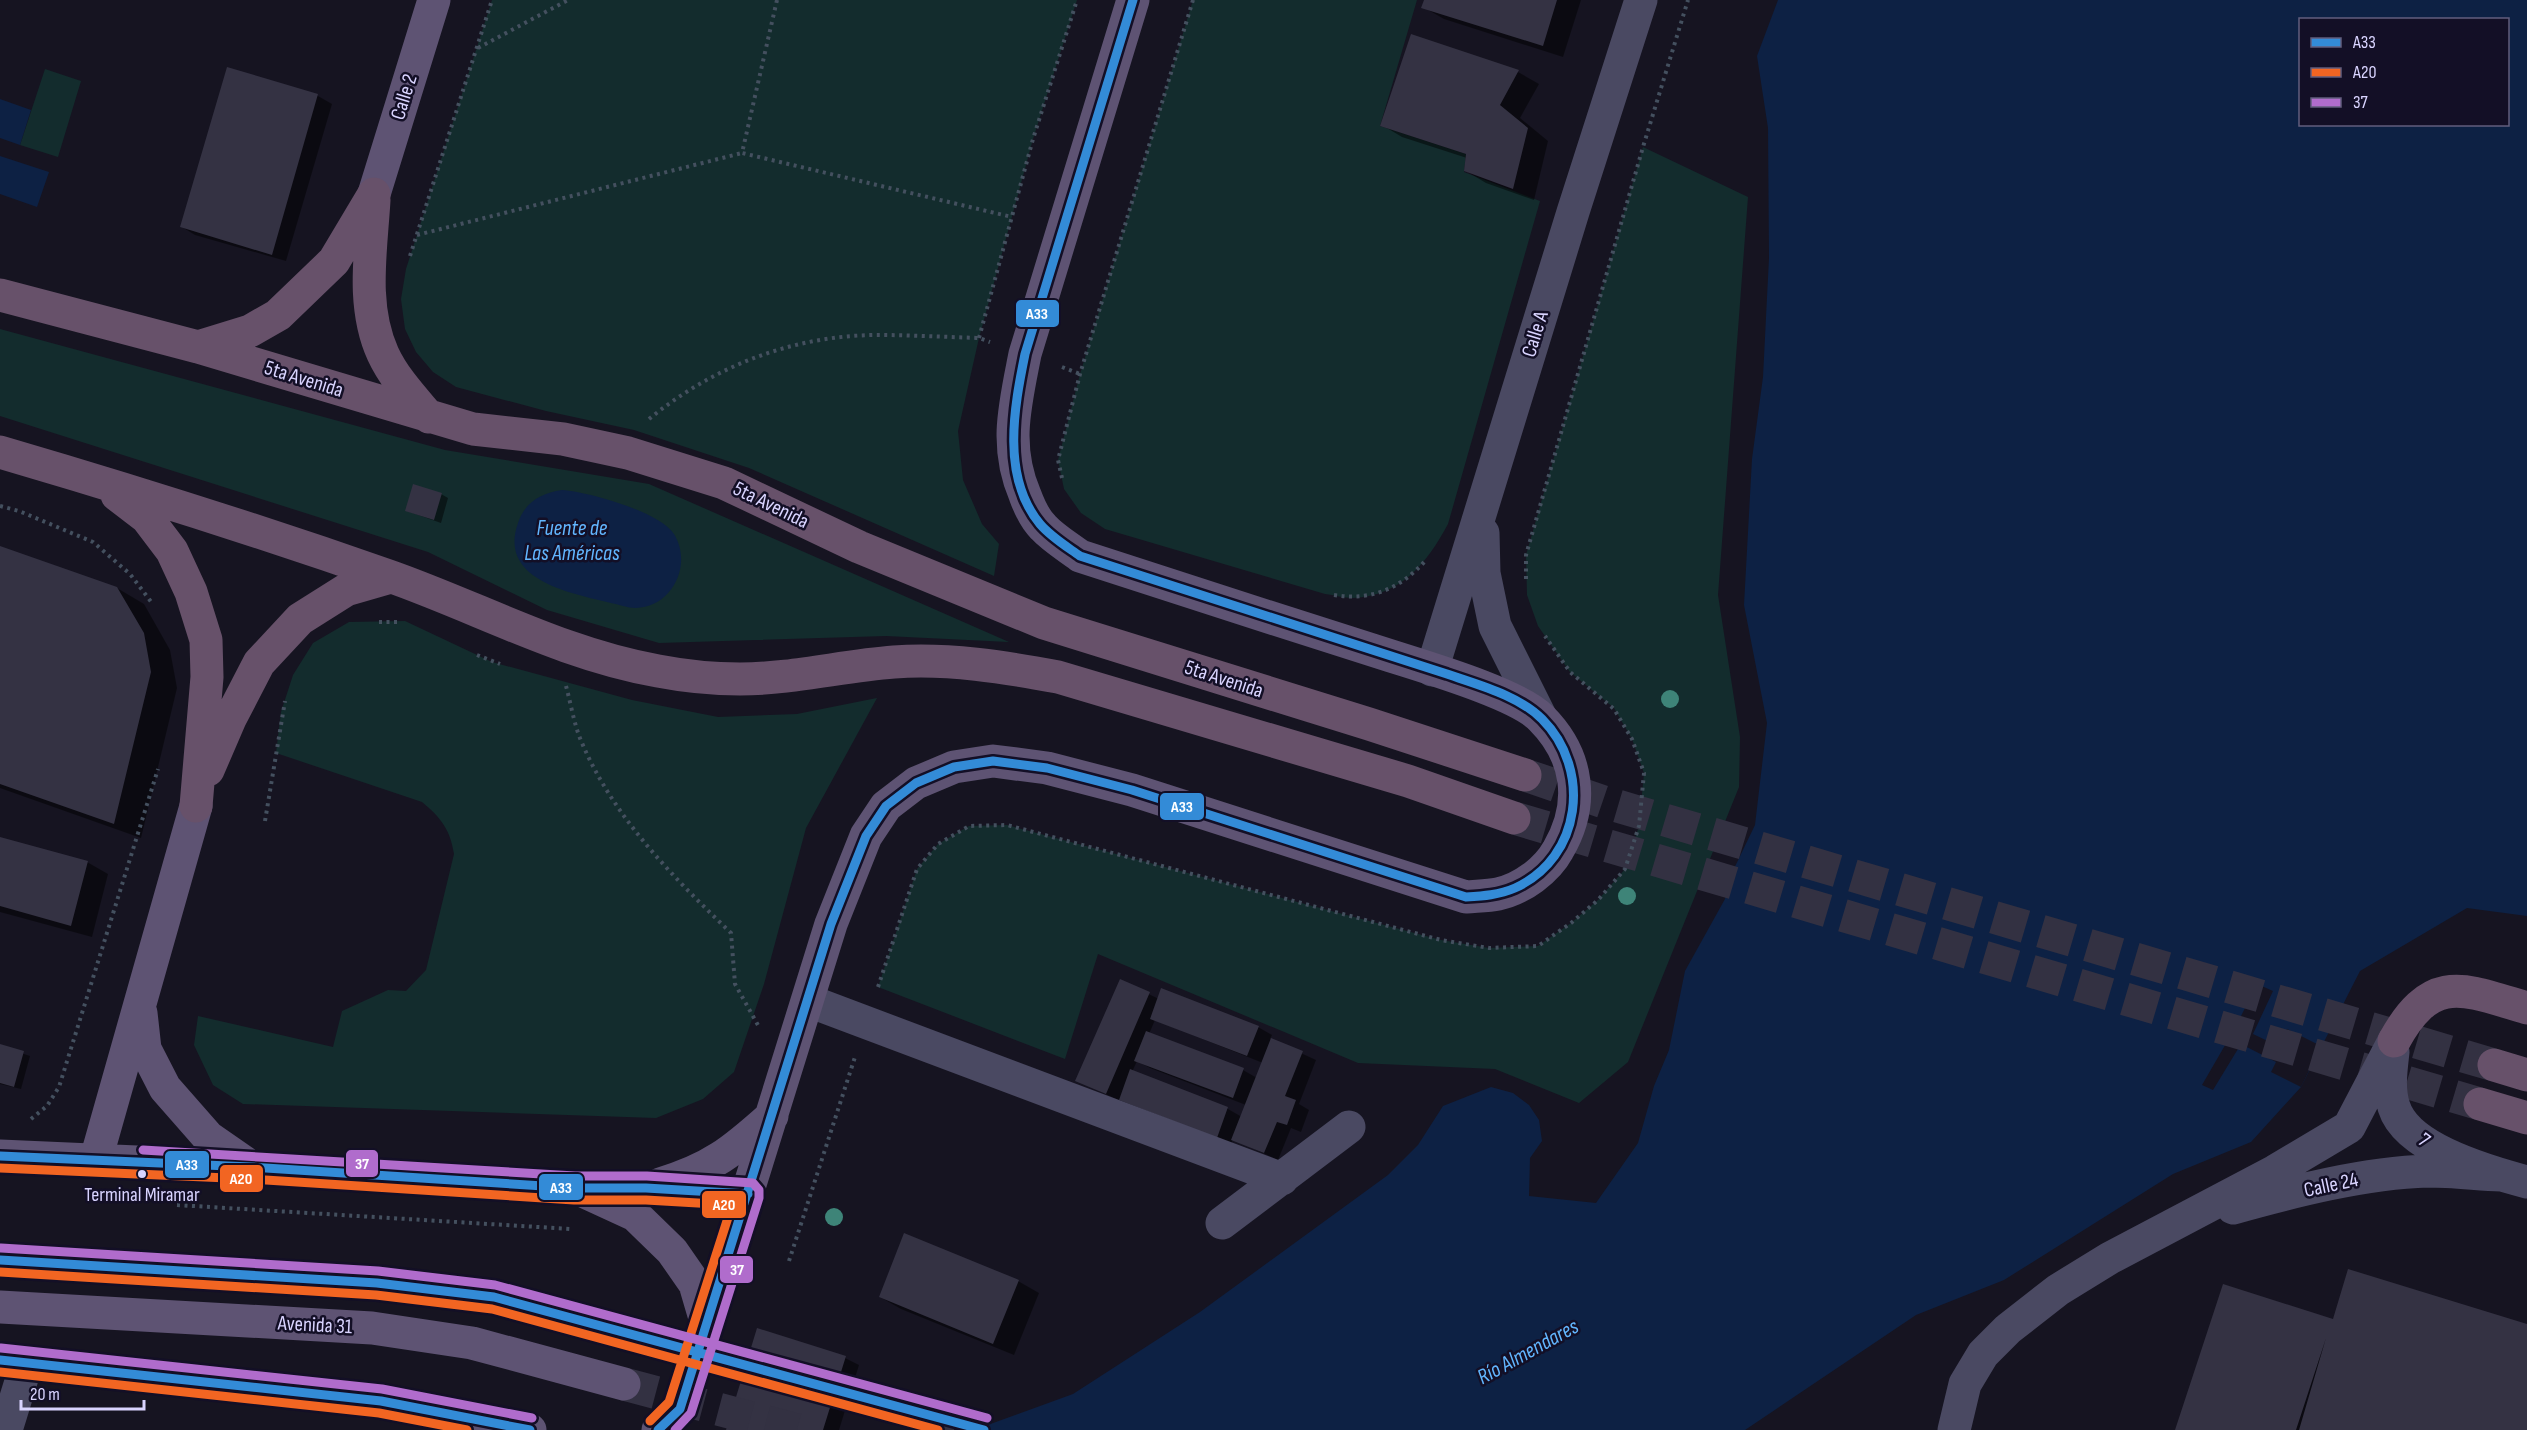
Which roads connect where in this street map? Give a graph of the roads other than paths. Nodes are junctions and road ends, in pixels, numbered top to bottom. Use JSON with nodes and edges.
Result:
{"nodes":[{"id":1,"x":434,"y":0,"type":"edge"},
{"id":2,"x":1641,"y":0,"type":"edge"},
{"id":3,"x":1131,"y":4,"type":"edge"},
{"id":4,"x":374,"y":194,"type":"junction"},
{"id":5,"x":0,"y":295,"type":"edge"},
{"id":6,"x":198,"y":347,"type":"junction"},
{"id":7,"x":429,"y":417,"type":"junction"},
{"id":8,"x":0,"y":452,"type":"edge"},
{"id":9,"x":96,"y":480,"type":"junction"},
{"id":10,"x":1482,"y":507,"type":"junction"},
{"id":11,"x":391,"y":577,"type":"junction"},
{"id":12,"x":1432,"y":670,"type":"junction"},
{"id":13,"x":1540,"y":716,"type":"junction"},
{"id":14,"x":1525,"y":776,"type":"tunnel mouth"},
{"id":15,"x":196,"y":806,"type":"junction"},
{"id":16,"x":1514,"y":818,"type":"tunnel mouth"},
{"id":17,"x":809,"y":1001,"type":"junction"},
{"id":18,"x":140,"y":1002,"type":"junction"},
{"id":19,"x":2527,"y":1008,"type":"edge"},
{"id":20,"x":2394,"y":1041,"type":"junction"},
{"id":21,"x":2494,"y":1065,"type":"tunnel mouth"},
{"id":22,"x":2527,"y":1075,"type":"edge"},
{"id":23,"x":2480,"y":1104,"type":"tunnel mouth"},
{"id":24,"x":772,"y":1116,"type":"junction"},
{"id":25,"x":2527,"y":1118,"type":"edge"},
{"id":26,"x":1349,"y":1127,"type":"dead end"},
{"id":27,"x":0,"y":1156,"type":"edge"},
{"id":28,"x":96,"y":1159,"type":"junction"},
{"id":29,"x":251,"y":1167,"type":"junction"},
{"id":30,"x":1282,"y":1179,"type":"junction"},
{"id":31,"x":2514,"y":1179,"type":"edge"},
{"id":32,"x":575,"y":1188,"type":"junction"},
{"id":33,"x":646,"y":1188,"type":"junction"},
{"id":34,"x":748,"y":1194,"type":"junction"},
{"id":35,"x":1222,"y":1223,"type":"dead end"},
{"id":36,"x":2164,"y":1228,"type":"junction"},
{"id":37,"x":0,"y":1260,"type":"edge"},
{"id":38,"x":0,"y":1308,"type":"edge"},
{"id":39,"x":707,"y":1325,"type":"junction"},
{"id":40,"x":640,"y":1338,"type":"tunnel mouth"},
{"id":41,"x":14,"y":1361,"type":"edge"},
{"id":42,"x":624,"y":1384,"type":"tunnel mouth"},
{"id":43,"x":6,"y":1430,"type":"edge"},
{"id":44,"x":531,"y":1430,"type":"edge"},
{"id":45,"x":658,"y":1430,"type":"edge"},
{"id":46,"x":1954,"y":1430,"type":"edge"}],
"edges":[{"from":1,"to":4,"type":"main road","name":"Calle 2"},
{"from":2,"to":10,"type":"street","name":"Calle A"},
{"from":3,"to":12,"type":"main road"},
{"from":4,"to":6,"type":"highway"},
{"from":4,"to":7,"type":"highway"},
{"from":5,"to":6,"type":"highway","name":"5ta Avenida"},
{"from":6,"to":7,"type":"highway","name":"5ta Avenida"},
{"from":7,"to":14,"type":"highway","name":"5ta Avenida"},
{"from":8,"to":9,"type":"highway"},
{"from":9,"to":11,"type":"highway"},
{"from":9,"to":15,"type":"highway"},
{"from":10,"to":12,"type":"street","name":"Calle A"},
{"from":10,"to":13,"type":"street"},
{"from":11,"to":15,"type":"highway"},
{"from":11,"to":16,"type":"highway"},
{"from":12,"to":13,"type":"main road"},
{"from":13,"to":17,"type":"main road"},
{"from":15,"to":18,"type":"main road"},
{"from":17,"to":24,"type":"main road"},
{"from":17,"to":30,"type":"street"},
{"from":18,"to":28,"type":"main road"},
{"from":18,"to":29,"type":"main road"},
{"from":19,"to":20,"type":"highway"},
{"from":20,"to":31,"type":"street","name":"7"},
{"from":20,"to":36,"type":"street","name":"Calle 24"},
{"from":21,"to":22,"type":"highway"},
{"from":23,"to":25,"type":"highway"},
{"from":24,"to":33,"type":"main road"},
{"from":24,"to":34,"type":"main road"},
{"from":26,"to":30,"type":"street"},
{"from":27,"to":28,"type":"main road"},
{"from":28,"to":29,"type":"main road"},
{"from":29,"to":32,"type":"main road"},
{"from":30,"to":35,"type":"street"},
{"from":31,"to":36,"type":"street","name":"Calle 24"},
{"from":32,"to":33,"type":"main road"},
{"from":32,"to":39,"type":"main road"},
{"from":33,"to":34,"type":"main road"},
{"from":34,"to":39,"type":"main road"},
{"from":36,"to":46,"type":"street","name":"Calle 24"},
{"from":37,"to":40,"type":"main road"},
{"from":38,"to":42,"type":"main road","name":"Avenida 31"},
{"from":39,"to":45,"type":"main road"},
{"from":41,"to":43,"type":"street"},
{"from":41,"to":44,"type":"main road"}]}
